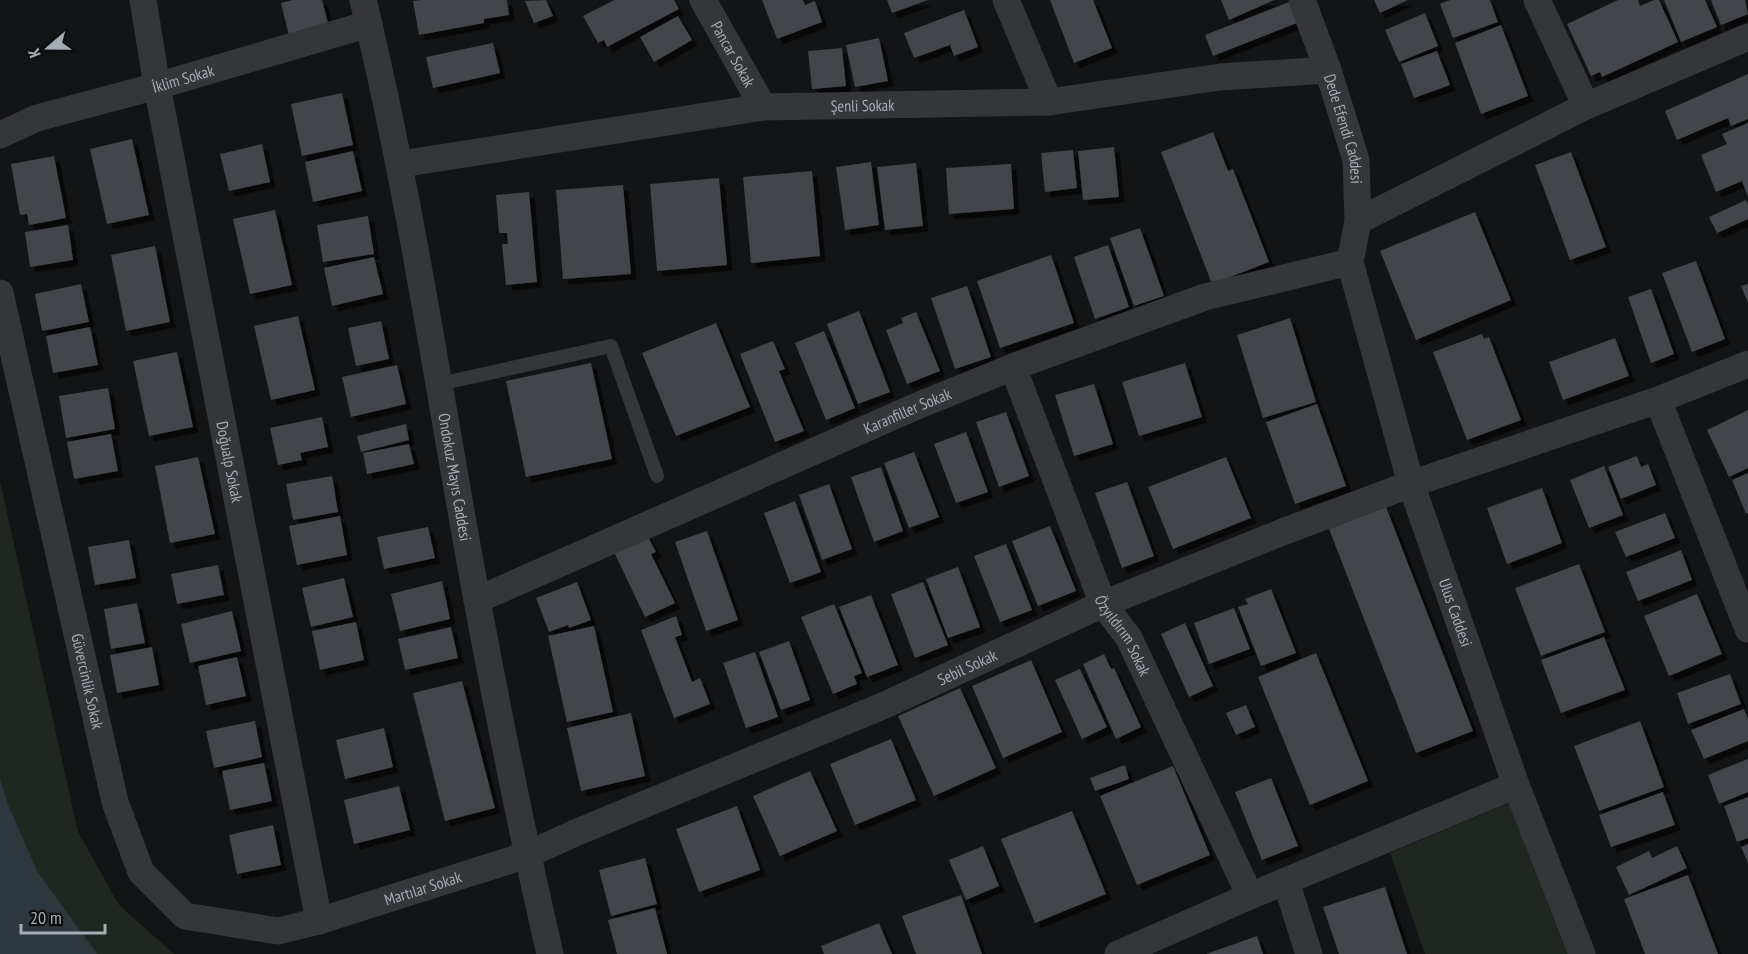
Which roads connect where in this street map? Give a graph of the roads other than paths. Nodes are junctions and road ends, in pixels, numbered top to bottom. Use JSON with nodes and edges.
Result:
{"nodes":[{"id":1,"x":143,"y":0,"type":"edge"},
{"id":2,"x":704,"y":0,"type":"edge"},
{"id":3,"x":1006,"y":0,"type":"edge"},
{"id":4,"x":1302,"y":0,"type":"edge"},
{"id":5,"x":1537,"y":0,"type":"edge"},
{"id":6,"x":366,"y":12,"type":"edge"},
{"id":7,"x":1748,"y":37,"type":"edge"},
{"id":8,"x":1328,"y":70,"type":"junction"},
{"id":9,"x":157,"y":86,"type":"junction"},
{"id":10,"x":1049,"y":102,"type":"junction"},
{"id":11,"x":1586,"y":106,"type":"junction"},
{"id":12,"x":763,"y":107,"type":"junction"},
{"id":13,"x":0,"y":135,"type":"edge"},
{"id":14,"x":400,"y":164,"type":"junction"},
{"id":15,"x":1358,"y":221,"type":"junction"},
{"id":16,"x":1350,"y":262,"type":"junction"},
{"id":17,"x":0,"y":292,"type":"edge"},
{"id":18,"x":1748,"y":364,"type":"edge"},
{"id":19,"x":1013,"y":367,"type":"junction"},
{"id":20,"x":439,"y":384,"type":"junction"},
{"id":21,"x":1658,"y":400,"type":"junction"},
{"id":22,"x":657,"y":476,"type":"dead end"},
{"id":23,"x":1411,"y":484,"type":"junction"},
{"id":24,"x":477,"y":600,"type":"junction"},
{"id":25,"x":1103,"y":604,"type":"junction"},
{"id":26,"x":1748,"y":629,"type":"edge"},
{"id":27,"x":1516,"y":785,"type":"junction"},
{"id":28,"x":527,"y":855,"type":"junction"},
{"id":29,"x":1286,"y":882,"type":"junction"},
{"id":30,"x":1250,"y":896,"type":"junction"},
{"id":31,"x":319,"y":921,"type":"junction"},
{"id":32,"x":550,"y":954,"type":"edge"},
{"id":33,"x":1118,"y":954,"type":"edge"},
{"id":34,"x":1309,"y":954,"type":"edge"},
{"id":35,"x":1582,"y":954,"type":"edge"}],
"edges":[{"from":1,"to":9,"type":"street","name":"Doğualp Sokak"},
{"from":2,"to":12,"type":"street","name":"Pancar Sokak"},
{"from":3,"to":10,"type":"street"},
{"from":4,"to":8,"type":"street","name":"Dede Efendi Caddesi"},
{"from":5,"to":11,"type":"street"},
{"from":6,"to":9,"type":"street","name":"İklim Sokak"},
{"from":6,"to":14,"type":"street","name":"Ondokuz Mayıs Caddesi"},
{"from":7,"to":11,"type":"street"},
{"from":8,"to":10,"type":"street","name":"Şenli Sokak"},
{"from":8,"to":15,"type":"street","name":"Dede Efendi Caddesi"},
{"from":9,"to":13,"type":"street","name":"İklim Sokak"},
{"from":9,"to":31,"type":"street","name":"Doğualp Sokak"},
{"from":10,"to":12,"type":"street","name":"Şenli Sokak"},
{"from":11,"to":15,"type":"street"},
{"from":12,"to":14,"type":"street","name":"Şenli Sokak"},
{"from":14,"to":20,"type":"street","name":"Ondokuz Mayıs Caddesi"},
{"from":15,"to":16,"type":"street","name":"Dede Efendi Caddesi"},
{"from":16,"to":19,"type":"street","name":"Karanfiller Sokak"},
{"from":16,"to":23,"type":"street","name":"Ulus Caddesi"},
{"from":17,"to":31,"type":"street","name":"Güvercinlik Sokak"},
{"from":18,"to":21,"type":"street","name":"Sebil Sokak"},
{"from":19,"to":24,"type":"street","name":"Karanfiller Sokak"},
{"from":19,"to":25,"type":"street","name":"Özyıldırım Sokak"},
{"from":20,"to":22,"type":"lane"},
{"from":20,"to":24,"type":"street","name":"Ondokuz Mayıs Caddesi"},
{"from":21,"to":23,"type":"street","name":"Sebil Sokak"},
{"from":21,"to":26,"type":"street"},
{"from":23,"to":25,"type":"street","name":"Sebil Sokak"},
{"from":23,"to":27,"type":"street","name":"Ulus Caddesi"},
{"from":24,"to":28,"type":"street","name":"Ondokuz Mayıs Caddesi"},
{"from":25,"to":28,"type":"street","name":"Sebil Sokak"},
{"from":25,"to":30,"type":"street","name":"Özyıldırım Sokak"},
{"from":27,"to":29,"type":"street"},
{"from":27,"to":35,"type":"street","name":"Ulus Caddesi"},
{"from":28,"to":31,"type":"street","name":"Martılar Sokak"},
{"from":28,"to":32,"type":"street","name":"Ondokuz Mayıs Caddesi"},
{"from":29,"to":30,"type":"street"},
{"from":29,"to":34,"type":"street"},
{"from":30,"to":33,"type":"street"}]}
